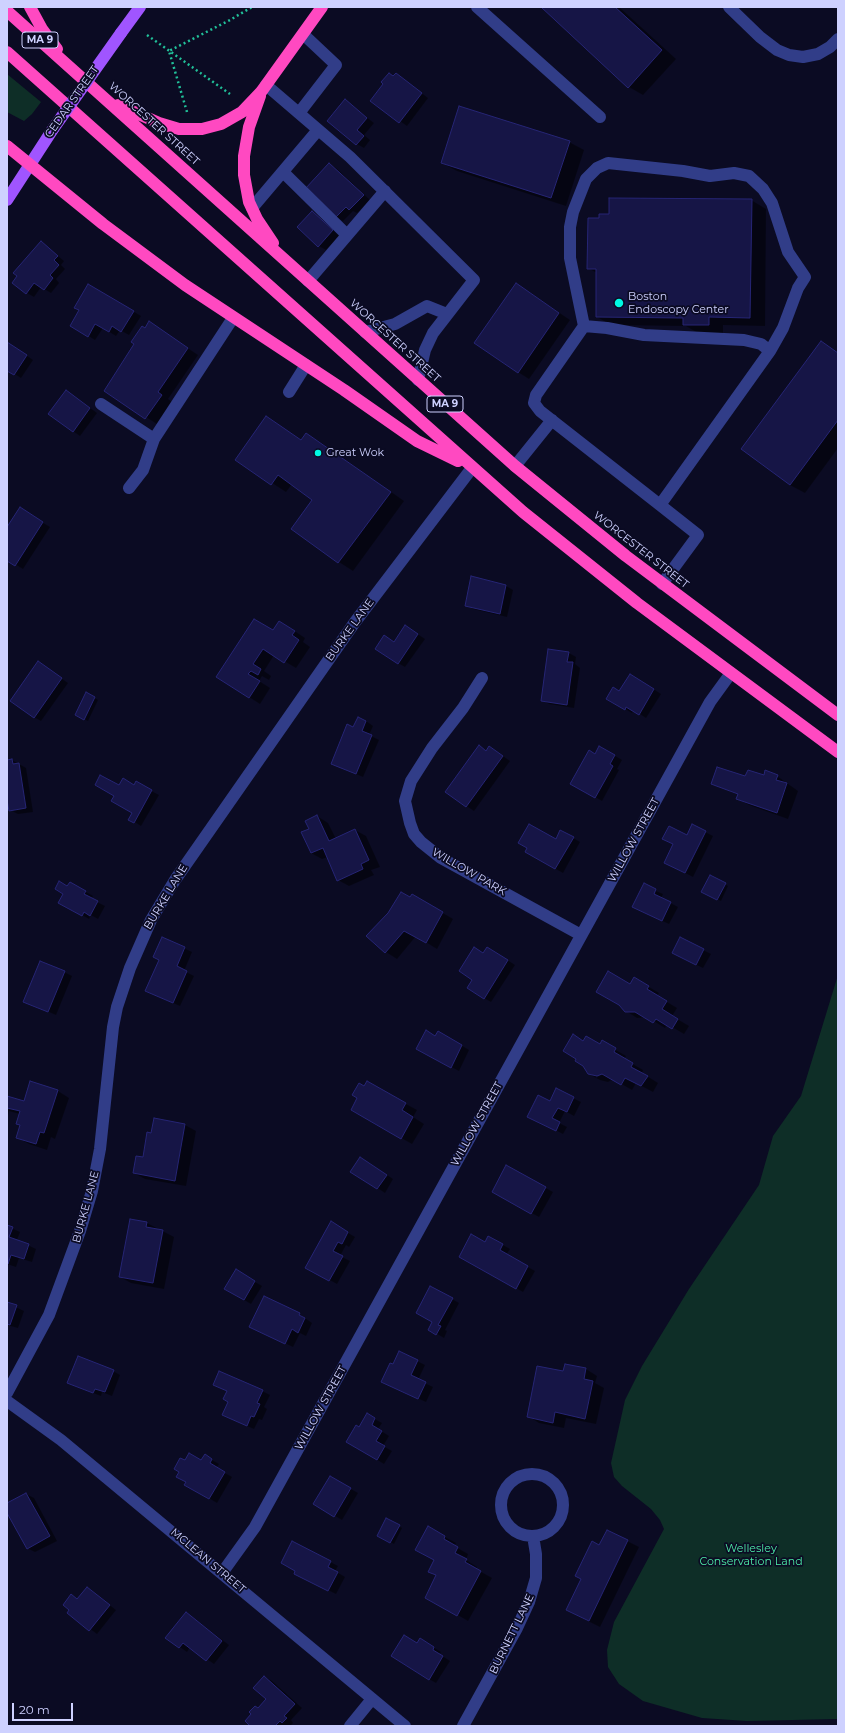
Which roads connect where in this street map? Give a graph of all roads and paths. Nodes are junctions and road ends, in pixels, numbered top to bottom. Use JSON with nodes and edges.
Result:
{"nodes":[{"id":1,"x":30,"y":7,"type":"edge"},
{"id":2,"x":140,"y":7,"type":"edge"},
{"id":3,"x":252,"y":7,"type":"edge"},
{"id":4,"x":322,"y":7,"type":"edge"},
{"id":5,"x":477,"y":7,"type":"edge"},
{"id":6,"x":729,"y":7,"type":"edge"},
{"id":7,"x":7,"y":11,"type":"edge"},
{"id":8,"x":303,"y":34,"type":"junction"},
{"id":9,"x":147,"y":35,"type":"dead end"},
{"id":10,"x":838,"y":38,"type":"edge"},
{"id":11,"x":169,"y":51,"type":"junction"},
{"id":12,"x":7,"y":52,"type":"edge"},
{"id":13,"x":72,"y":69,"type":"junction"},
{"id":14,"x":264,"y":88,"type":"junction"},
{"id":15,"x":230,"y":94,"type":"dead end"},
{"id":16,"x":108,"y":100,"type":"junction"},
{"id":17,"x":187,"y":112,"type":"dead end"},
{"id":18,"x":298,"y":113,"type":"junction"},
{"id":19,"x":600,"y":117,"type":"dead end"},
{"id":20,"x":318,"y":130,"type":"junction"},
{"id":21,"x":7,"y":146,"type":"edge"},
{"id":22,"x":30,"y":164,"type":"junction"},
{"id":23,"x":283,"y":172,"type":"junction"},
{"id":24,"x":384,"y":191,"type":"junction"},
{"id":25,"x":7,"y":200,"type":"edge"},
{"id":26,"x":252,"y":208,"type":"junction"},
{"id":27,"x":347,"y":235,"type":"junction"},
{"id":28,"x":285,"y":260,"type":"junction"},
{"id":29,"x":308,"y":281,"type":"junction"},
{"id":30,"x":447,"y":314,"type":"junction"},
{"id":31,"x":233,"y":318,"type":"junction"},
{"id":32,"x":584,"y":326,"type":"junction"},
{"id":33,"x":366,"y":332,"type":"junction"},
{"id":34,"x":770,"y":350,"type":"junction"},
{"id":35,"x":306,"y":365,"type":"junction"},
{"id":36,"x":418,"y":380,"type":"junction"},
{"id":37,"x":289,"y":392,"type":"dead end"},
{"id":38,"x":101,"y":404,"type":"dead end"},
{"id":39,"x":552,"y":420,"type":"junction"},
{"id":40,"x":154,"y":439,"type":"junction"},
{"id":41,"x":515,"y":466,"type":"junction"},
{"id":42,"x":472,"y":468,"type":"junction"},
{"id":43,"x":129,"y":488,"type":"dead end"},
{"id":44,"x":660,"y":506,"type":"junction"},
{"id":45,"x":662,"y":584,"type":"junction"},
{"id":46,"x":731,"y":673,"type":"junction"},
{"id":47,"x":482,"y":678,"type":"dead end"},
{"id":48,"x":838,"y":715,"type":"edge"},
{"id":49,"x":838,"y":752,"type":"edge"},
{"id":50,"x":581,"y":935,"type":"junction"},
{"id":51,"x":7,"y":1393,"type":"edge"},
{"id":52,"x":7,"y":1401,"type":"edge"},
{"id":53,"x":533,"y":1536,"type":"junction"},
{"id":54,"x":222,"y":1573,"type":"junction"},
{"id":55,"x":372,"y":1699,"type":"junction"},
{"id":56,"x":350,"y":1726,"type":"edge"},
{"id":57,"x":405,"y":1726,"type":"edge"},
{"id":58,"x":463,"y":1726,"type":"edge"}],
"edges":[{"from":1,"to":13,"type":"highway"},
{"from":2,"to":22,"type":"main road","name":"CEDAR STREET","bridge":true},
{"from":3,"to":11,"type":"path"},
{"from":4,"to":8,"type":"highway"},
{"from":5,"to":19,"type":"street"},
{"from":6,"to":10,"type":"street"},
{"from":7,"to":13,"type":"highway","name":"WORCESTER STREET","number":"MA 9"},
{"from":8,"to":14,"type":"highway"},
{"from":8,"to":18,"type":"street"},
{"from":9,"to":11,"type":"path"},
{"from":11,"to":15,"type":"path"},
{"from":11,"to":17,"type":"path"},
{"from":12,"to":42,"type":"highway","number":"MA 9"},
{"from":13,"to":16,"type":"highway","name":"WORCESTER STREET","number":"MA 9"},
{"from":14,"to":16,"type":"highway"},
{"from":14,"to":18,"type":"street"},
{"from":14,"to":26,"type":"highway"},
{"from":16,"to":28,"type":"highway","name":"WORCESTER STREET","number":"MA 9"},
{"from":18,"to":20,"type":"street"},
{"from":20,"to":23,"type":"street"},
{"from":20,"to":24,"type":"street"},
{"from":21,"to":22,"type":"highway"},
{"from":22,"to":25,"type":"main road","name":"CEDAR STREET"},
{"from":22,"to":31,"type":"highway"},
{"from":23,"to":26,"type":"street"},
{"from":23,"to":27,"type":"street"},
{"from":24,"to":27,"type":"street"},
{"from":24,"to":30,"type":"street"},
{"from":26,"to":28,"type":"highway"},
{"from":27,"to":29,"type":"street"},
{"from":28,"to":29,"type":"highway","name":"WORCESTER STREET","number":"MA 9"},
{"from":29,"to":33,"type":"highway","name":"WORCESTER STREET","number":"MA 9"},
{"from":30,"to":33,"type":"street"},
{"from":30,"to":36,"type":"street"},
{"from":31,"to":35,"type":"highway"},
{"from":31,"to":40,"type":"street"},
{"from":32,"to":34,"type":"street"},
{"from":32,"to":34,"type":"street"},
{"from":32,"to":39,"type":"street"},
{"from":33,"to":36,"type":"highway","name":"WORCESTER STREET","number":"MA 9"},
{"from":34,"to":44,"type":"street"},
{"from":35,"to":37,"type":"street"},
{"from":35,"to":42,"type":"highway"},
{"from":36,"to":41,"type":"highway","name":"WORCESTER STREET","number":"MA 9"},
{"from":38,"to":40,"type":"street"},
{"from":39,"to":41,"type":"street"},
{"from":39,"to":44,"type":"street"},
{"from":40,"to":43,"type":"street"},
{"from":41,"to":45,"type":"highway","name":"WORCESTER STREET","number":"MA 9"},
{"from":42,"to":46,"type":"highway","number":"MA 9"},
{"from":42,"to":51,"type":"street","name":"BURKE LANE"},
{"from":44,"to":45,"type":"street"},
{"from":45,"to":48,"type":"highway","name":"WORCESTER STREET","number":"MA 9"},
{"from":46,"to":49,"type":"highway","number":"MA 9"},
{"from":46,"to":50,"type":"street","name":"WILLOW STREET"},
{"from":47,"to":50,"type":"street","name":"WILLOW PARK"},
{"from":50,"to":54,"type":"street","name":"WILLOW STREET"},
{"from":52,"to":54,"type":"street","name":"MCLEAN STREET"},
{"from":53,"to":53,"type":"street"},
{"from":53,"to":58,"type":"street","name":"BURNETT LANE"},
{"from":54,"to":55,"type":"street","name":"MCLEAN STREET"},
{"from":55,"to":56,"type":"street"},
{"from":55,"to":57,"type":"street","name":"MCLEAN STREET"}]}
